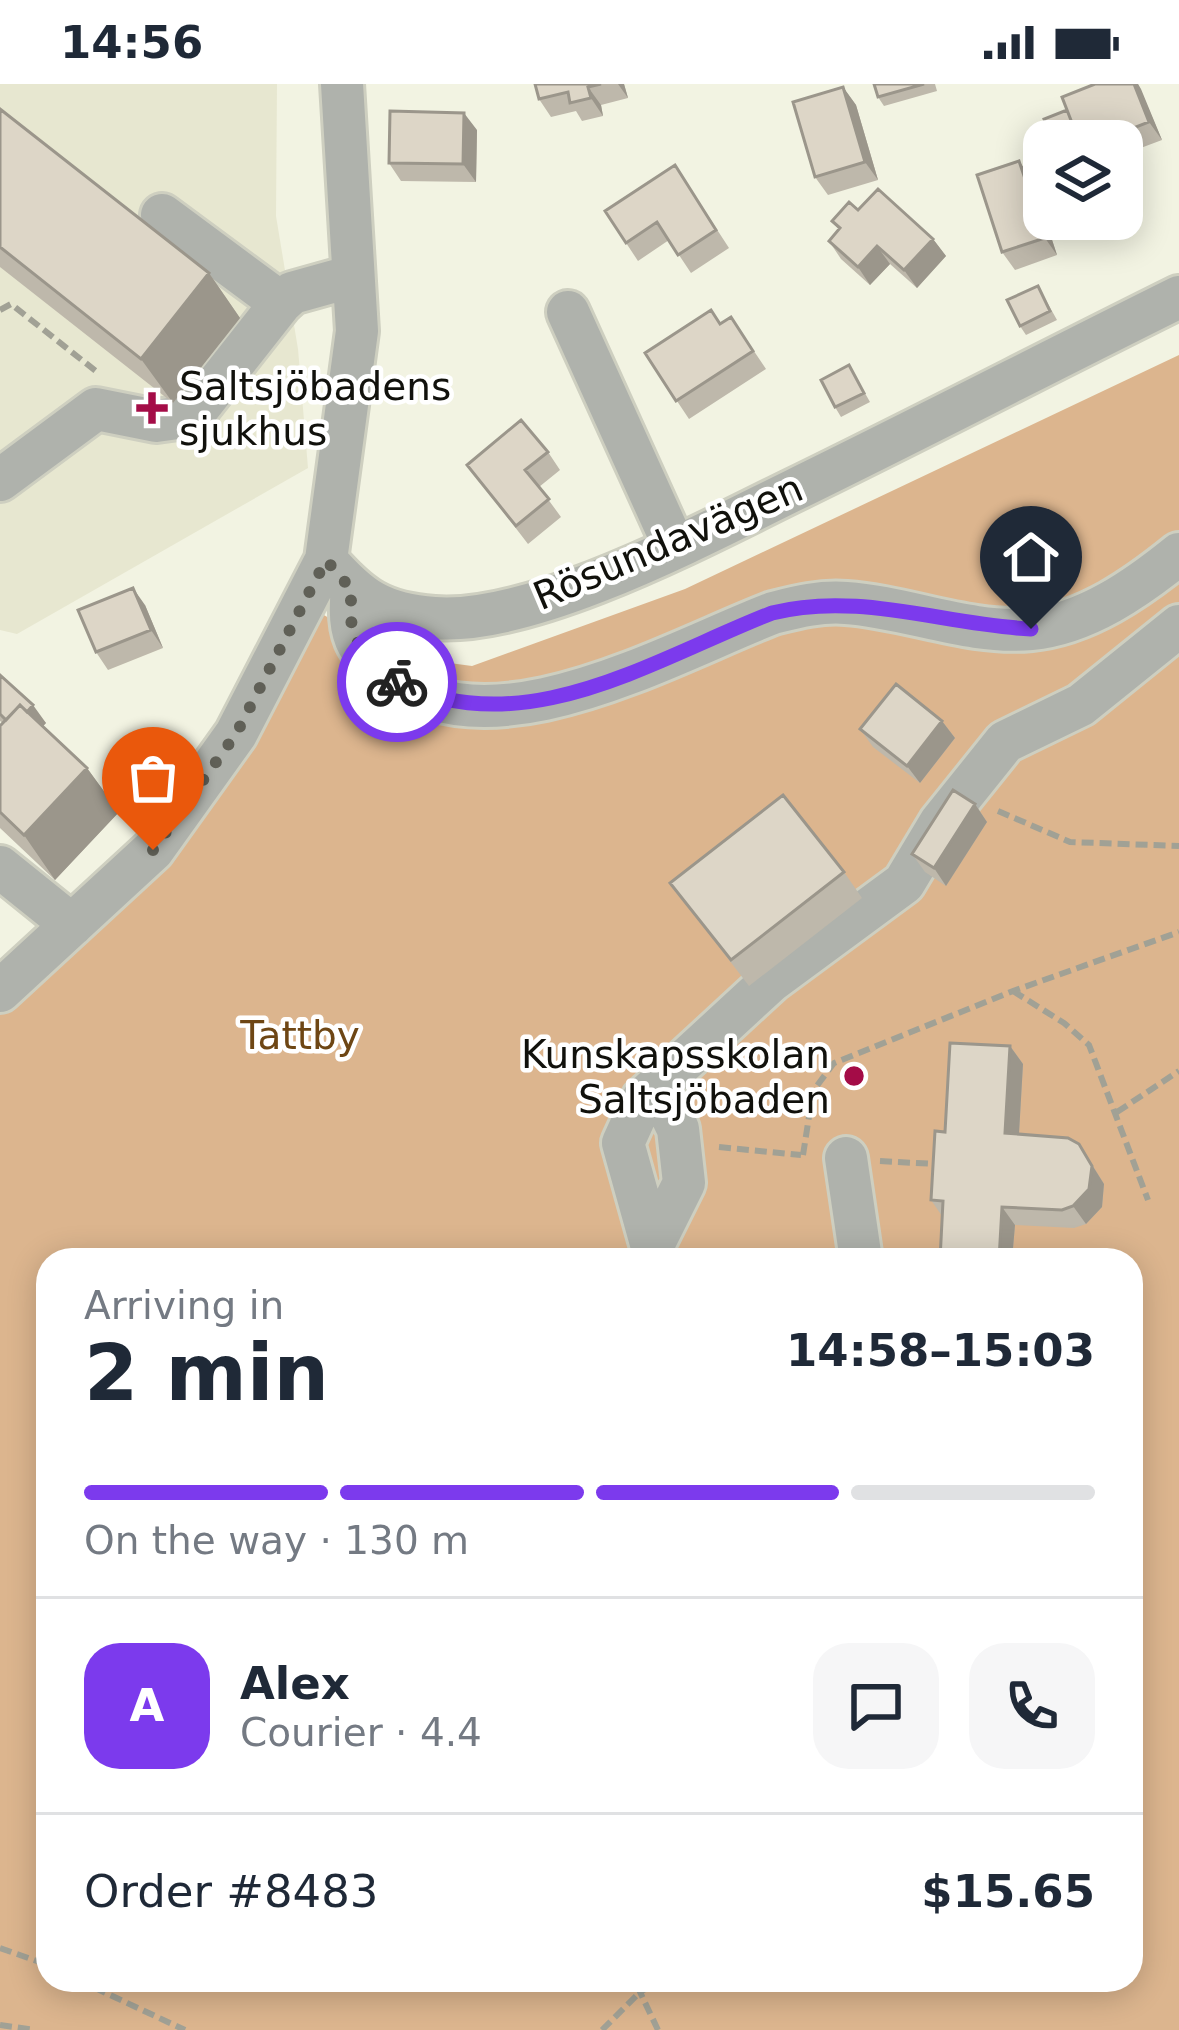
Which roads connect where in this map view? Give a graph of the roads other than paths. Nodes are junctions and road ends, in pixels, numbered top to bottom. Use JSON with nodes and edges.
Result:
{"nodes":[{"id":1,"x":342,"y":84,"type":"edge"},
{"id":2,"x":162,"y":215,"type":"dead end"},
{"id":3,"x":353,"y":276,"type":"junction"},
{"id":4,"x":1179,"y":297,"type":"edge"},
{"id":5,"x":281,"y":303,"type":"junction"},
{"id":6,"x":568,"y":312,"type":"dead end"},
{"id":7,"x":0,"y":480,"type":"edge"},
{"id":8,"x":676,"y":548,"type":"junction"},
{"id":9,"x":1179,"y":554,"type":"edge"},
{"id":10,"x":339,"y":575,"type":"junction"},
{"id":11,"x":1179,"y":626,"type":"edge"},
{"id":12,"x":0,"y":867,"type":"edge"},
{"id":13,"x":72,"y":925,"type":"junction"},
{"id":14,"x":0,"y":991,"type":"edge"},
{"id":15,"x":657,"y":1086,"type":"junction"},
{"id":16,"x":846,"y":1158,"type":"dead end"},
{"id":17,"x":651,"y":1248,"type":"edge"},
{"id":18,"x":654,"y":1248,"type":"edge"},
{"id":19,"x":859,"y":1248,"type":"edge"}],
"edges":[{"from":1,"to":3,"type":"street"},
{"from":2,"to":5,"type":"street"},
{"from":3,"to":5,"type":"street"},
{"from":3,"to":10,"type":"street"},
{"from":4,"to":8,"type":"street","name":"Rösundavägen"},
{"from":5,"to":7,"type":"street"},
{"from":6,"to":8,"type":"street"},
{"from":8,"to":10,"type":"street","name":"Rösundavägen"},
{"from":9,"to":10,"type":"street"},
{"from":10,"to":13,"type":"street"},
{"from":11,"to":15,"type":"street"},
{"from":12,"to":13,"type":"street"},
{"from":13,"to":14,"type":"street"},
{"from":15,"to":17,"type":"street"},
{"from":15,"to":18,"type":"street"},
{"from":16,"to":19,"type":"street"}]}
